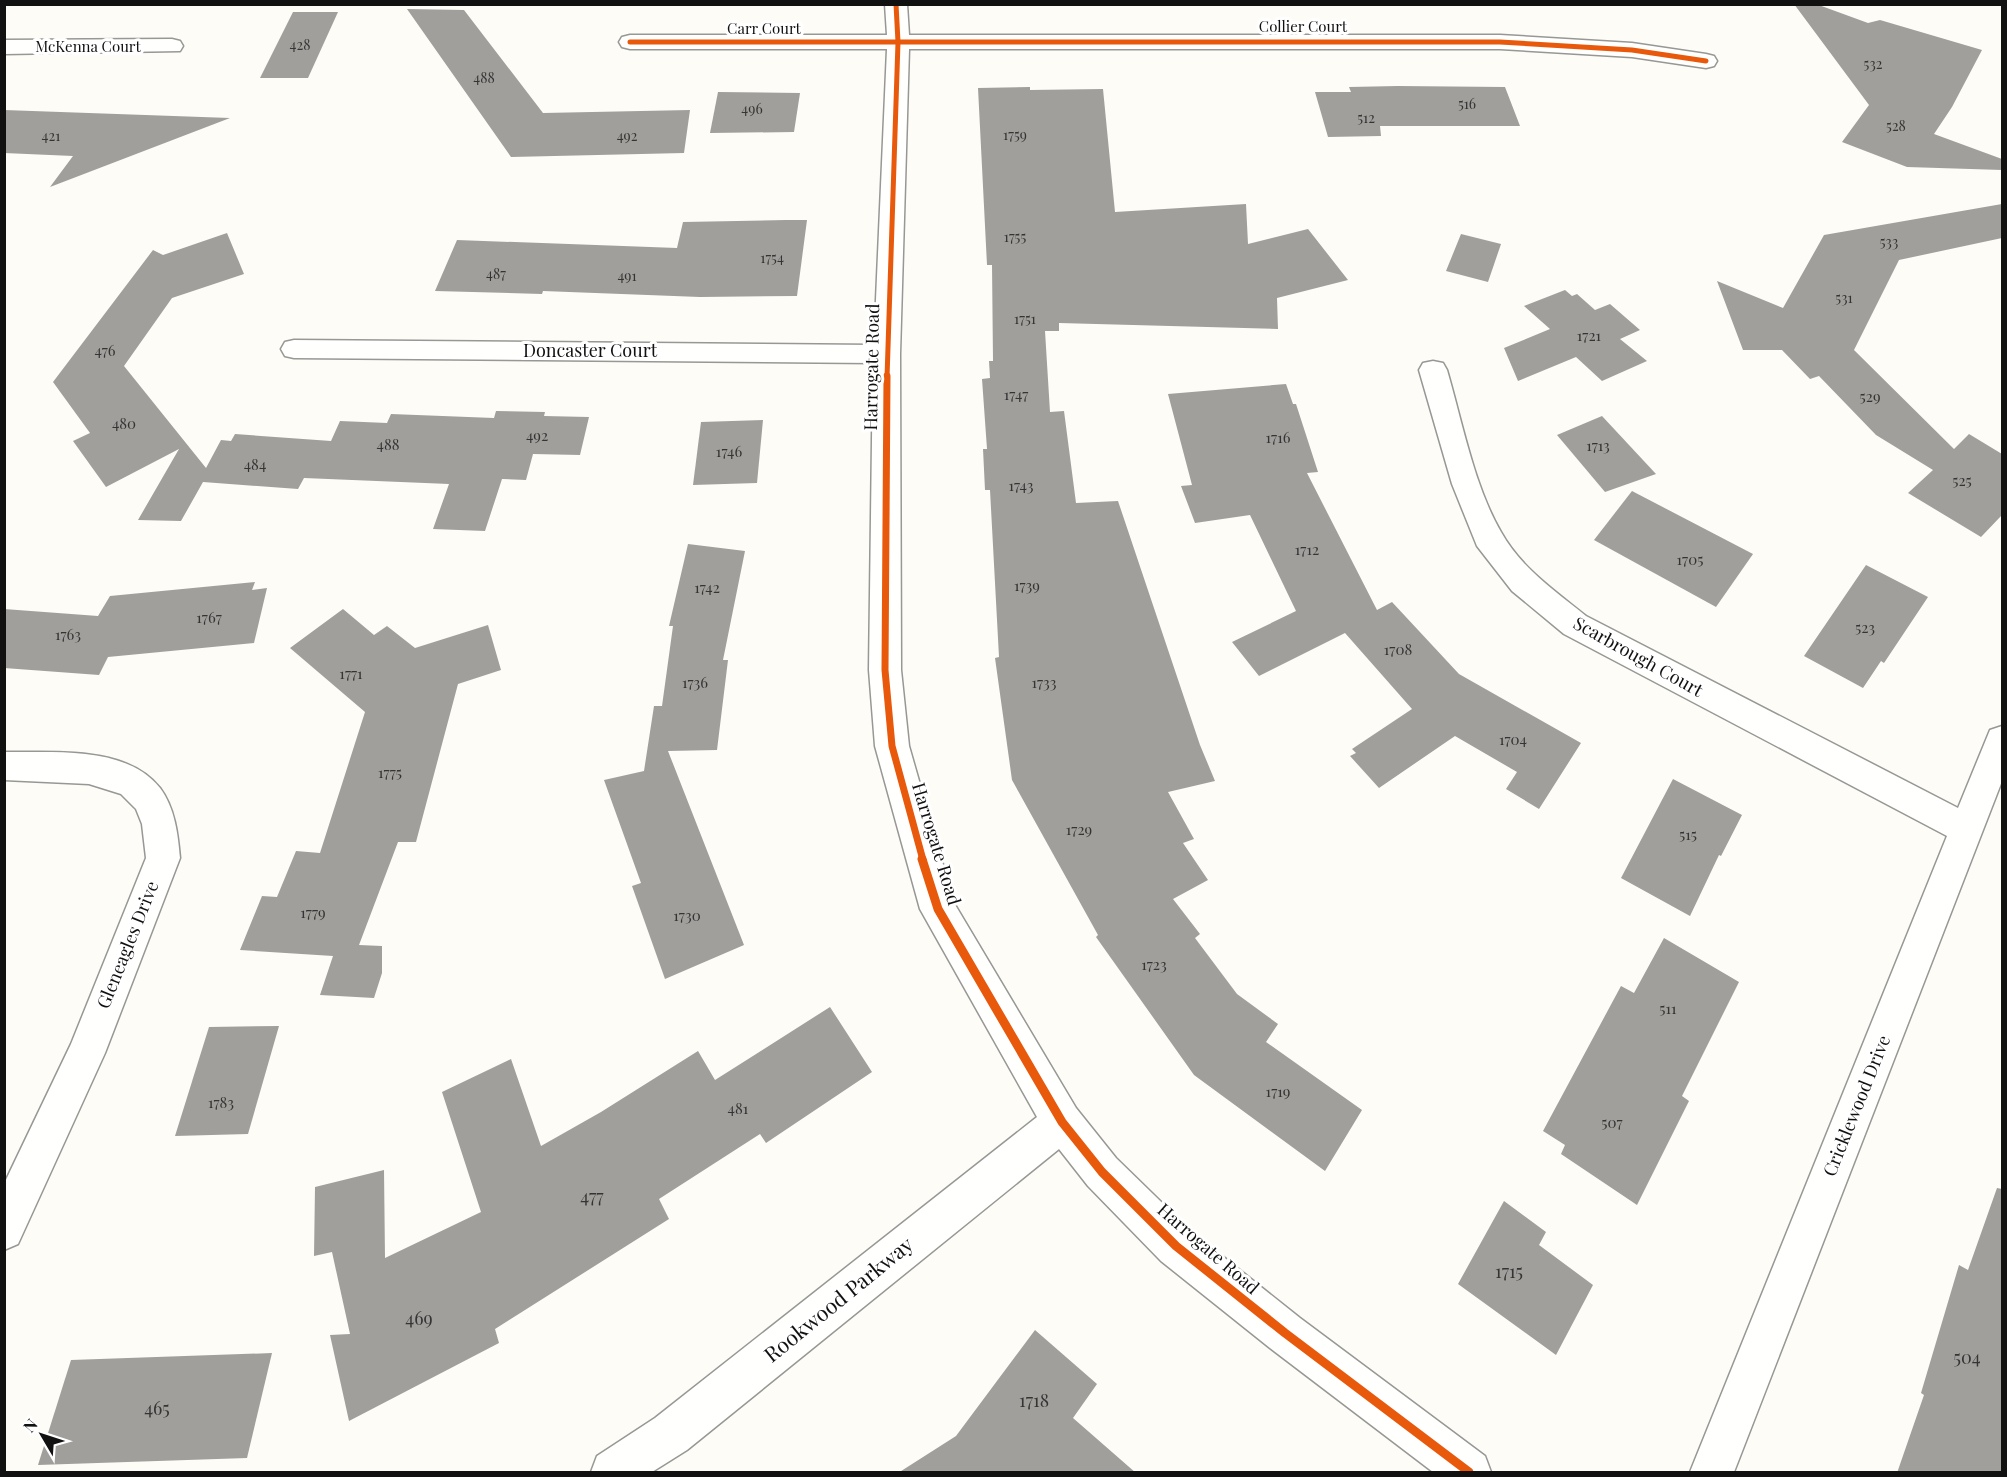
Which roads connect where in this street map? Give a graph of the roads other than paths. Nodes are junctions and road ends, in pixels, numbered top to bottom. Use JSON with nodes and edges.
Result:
{"nodes":[{"id":1,"x":896,"y":4,"type":"edge"},
{"id":2,"x":630,"y":42,"type":"dead end"},
{"id":3,"x":898,"y":42,"type":"junction"},
{"id":4,"x":172,"y":46,"type":"dead end"},
{"id":5,"x":4,"y":47,"type":"edge"},
{"id":6,"x":1706,"y":61,"type":"dead end"},
{"id":7,"x":294,"y":349,"type":"dead end"},
{"id":8,"x":886,"y":354,"type":"junction"},
{"id":9,"x":1433,"y":370,"type":"dead end"},
{"id":10,"x":2002,"y":740,"type":"edge"},
{"id":11,"x":4,"y":766,"type":"edge"},
{"id":12,"x":1966,"y":829,"type":"junction"},
{"id":13,"x":1062,"y":1122,"type":"junction"},
{"id":14,"x":4,"y":1230,"type":"edge"},
{"id":15,"x":613,"y":1473,"type":"edge"},
{"id":16,"x":1469,"y":1473,"type":"edge"},
{"id":17,"x":1712,"y":1473,"type":"edge"}],
"edges":[{"from":1,"to":3,"type":"street","name":"Harrogate Road"},
{"from":2,"to":3,"type":"street","name":"Carr Court"},
{"from":3,"to":6,"type":"street","name":"Collier Court"},
{"from":3,"to":8,"type":"street","name":"Harrogate Road"},
{"from":4,"to":5,"type":"street","name":"McKenna Court"},
{"from":7,"to":8,"type":"street","name":"Doncaster Court"},
{"from":8,"to":13,"type":"street","name":"Harrogate Road"},
{"from":9,"to":12,"type":"street","name":"Scarbrough Court"},
{"from":10,"to":12,"type":"street","name":"Cricklewood Drive"},
{"from":11,"to":14,"type":"street","name":"Gleneagles Drive"},
{"from":12,"to":17,"type":"street","name":"Cricklewood Drive"},
{"from":13,"to":15,"type":"street","name":"Rookwood Parkway"},
{"from":13,"to":16,"type":"street","name":"Harrogate Road"}]}
